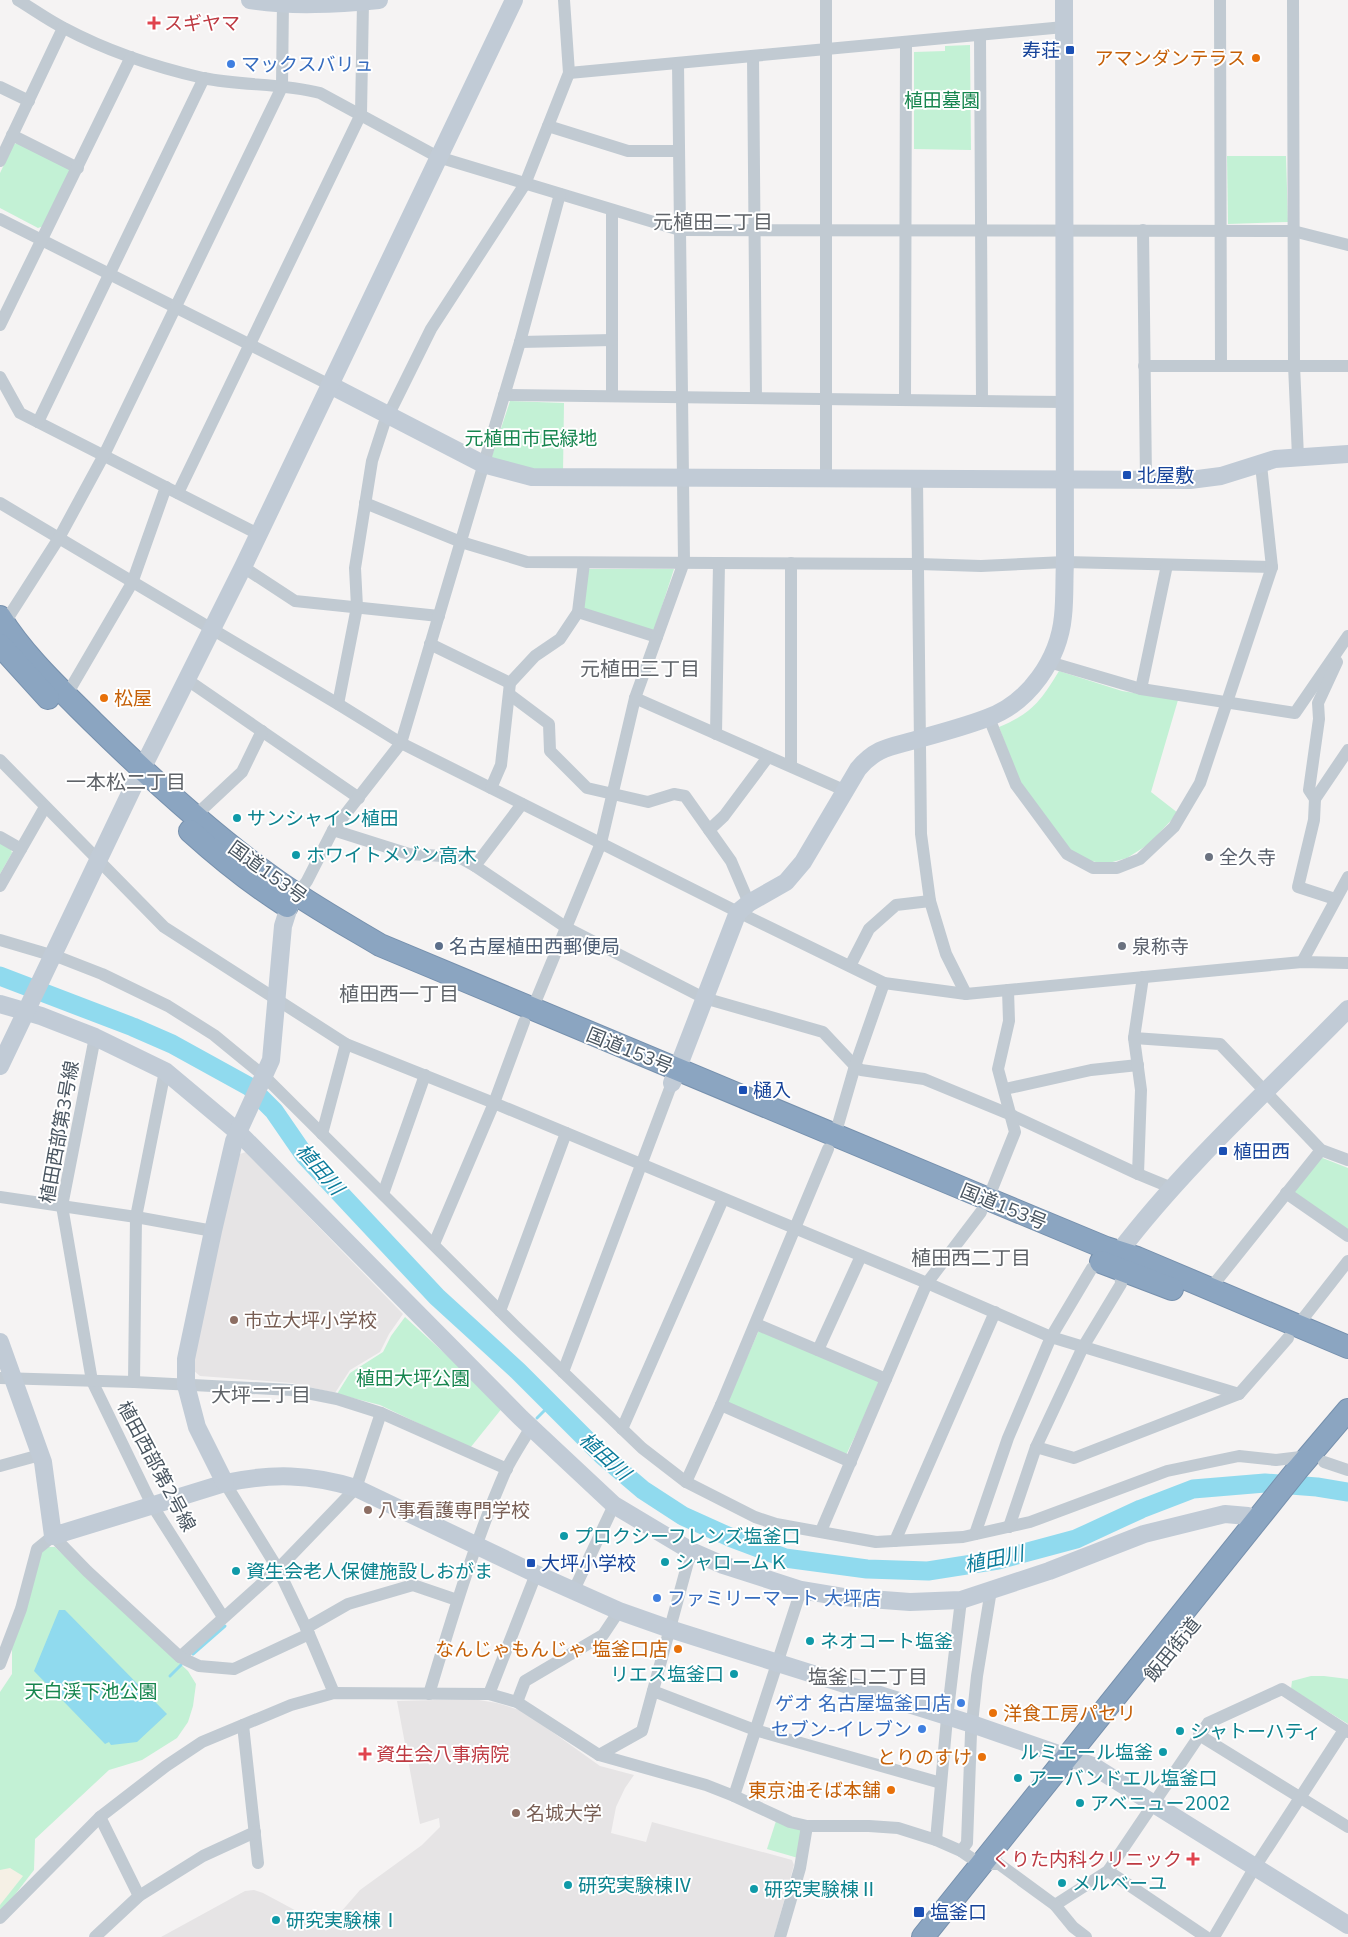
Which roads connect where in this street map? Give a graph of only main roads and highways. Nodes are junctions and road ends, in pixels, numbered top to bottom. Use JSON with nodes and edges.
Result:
{"nodes":[{"id":1,"x":1,"y":629,"type":"edge"},
{"id":2,"x":139,"y":776,"type":"junction"},
{"id":3,"x":293,"y":901,"type":"junction"},
{"id":4,"x":1114,"y":1262,"type":"junction"},
{"id":5,"x":1293,"y":1332,"type":"junction"},
{"id":6,"x":1348,"y":1347,"type":"edge"},
{"id":7,"x":1348,"y":1363,"type":"edge"},
{"id":8,"x":1348,"y":1410,"type":"edge"},
{"id":9,"x":1348,"y":1432,"type":"edge"},
{"id":10,"x":1311,"y":1466,"type":"junction"},
{"id":11,"x":989,"y":1864,"type":"junction"},
{"id":12,"x":922,"y":1937,"type":"edge"},
{"id":13,"x":940,"y":1937,"type":"edge"}],
"edges":[{"from":1,"to":2,"type":"highway","name":"国道153号"},
{"from":1,"to":2,"type":"highway","name":"国道153号"},
{"from":2,"to":3,"type":"highway","name":"国道153号"},
{"from":2,"to":3,"type":"highway","name":"国道153号"},
{"from":3,"to":4,"type":"highway","name":"国道153号"},
{"from":4,"to":5,"type":"highway","name":"国道153号"},
{"from":4,"to":5,"type":"highway","name":"国道153号"},
{"from":5,"to":6,"type":"highway","name":"国道153号"},
{"from":5,"to":7,"type":"highway","name":"国道153号"},
{"from":8,"to":10,"type":"highway"},
{"from":9,"to":10,"type":"highway","name":"飯田街道"},
{"from":10,"to":11,"type":"highway","name":"飯田街道"},
{"from":11,"to":12,"type":"highway","name":"飯田街道"},
{"from":11,"to":13,"type":"highway","name":"飯田街道"}]}
